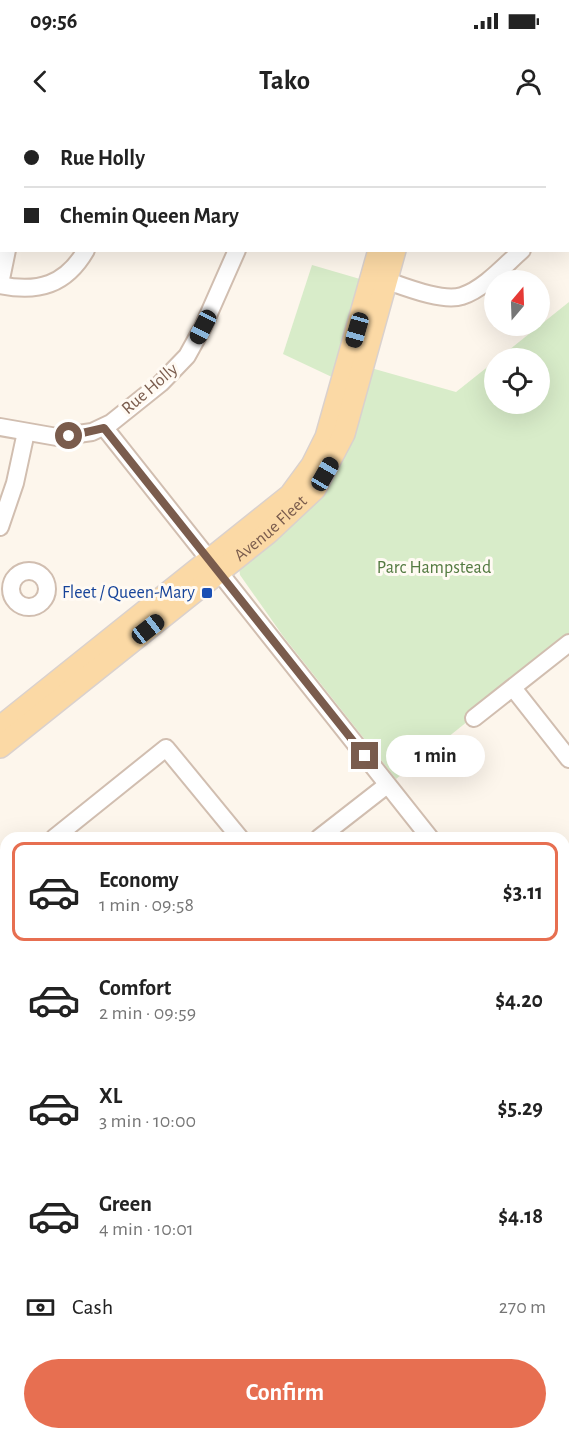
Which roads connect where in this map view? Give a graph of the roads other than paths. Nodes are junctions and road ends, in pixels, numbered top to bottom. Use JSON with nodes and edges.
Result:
{"nodes":[{"id":1,"x":7,"y":252,"type":"edge"},
{"id":2,"x":85,"y":252,"type":"edge"},
{"id":3,"x":236,"y":252,"type":"edge"},
{"id":4,"x":379,"y":252,"type":"edge"},
{"id":5,"x":394,"y":252,"type":"edge"},
{"id":6,"x":520,"y":252,"type":"edge"},
{"id":7,"x":380,"y":278,"type":"junction"},
{"id":8,"x":0,"y":284,"type":"edge"},
{"id":9,"x":0,"y":427,"type":"edge"},
{"id":10,"x":104,"y":428,"type":"junction"},
{"id":11,"x":26,"y":432,"type":"junction"},
{"id":12,"x":0,"y":527,"type":"edge"},
{"id":13,"x":214,"y":567,"type":"junction"},
{"id":14,"x":569,"y":642,"type":"edge"},
{"id":15,"x":513,"y":688,"type":"junction"},
{"id":16,"x":474,"y":718,"type":"dead end"},
{"id":17,"x":0,"y":727,"type":"edge"},
{"id":18,"x":0,"y":747,"type":"edge"},
{"id":19,"x":569,"y":759,"type":"edge"},
{"id":20,"x":387,"y":785,"type":"junction"},
{"id":21,"x":61,"y":832,"type":"edge"},
{"id":22,"x":235,"y":832,"type":"edge"},
{"id":23,"x":327,"y":832,"type":"edge"},
{"id":24,"x":425,"y":832,"type":"edge"}],
"edges":[{"from":1,"to":8,"type":"street"},
{"from":2,"to":8,"type":"street"},
{"from":3,"to":10,"type":"street","name":"Rue Holly"},
{"from":4,"to":7,"type":"main road","name":"Avenue Fleet"},
{"from":5,"to":7,"type":"main road","name":"Avenue Fleet"},
{"from":6,"to":7,"type":"street"},
{"from":7,"to":13,"type":"main road","name":"Avenue Fleet"},
{"from":9,"to":11,"type":"street","name":"Rue Holly"},
{"from":10,"to":11,"type":"street","name":"Rue Holly"},
{"from":10,"to":13,"type":"street"},
{"from":11,"to":12,"type":"street"},
{"from":13,"to":17,"type":"main road","name":"Avenue Fleet"},
{"from":13,"to":18,"type":"main road","name":"Avenue Fleet"},
{"from":13,"to":20,"type":"street"},
{"from":14,"to":15,"type":"street"},
{"from":15,"to":16,"type":"street"},
{"from":15,"to":19,"type":"street"},
{"from":20,"to":23,"type":"street"},
{"from":20,"to":24,"type":"street"},
{"from":21,"to":22,"type":"street"}]}
